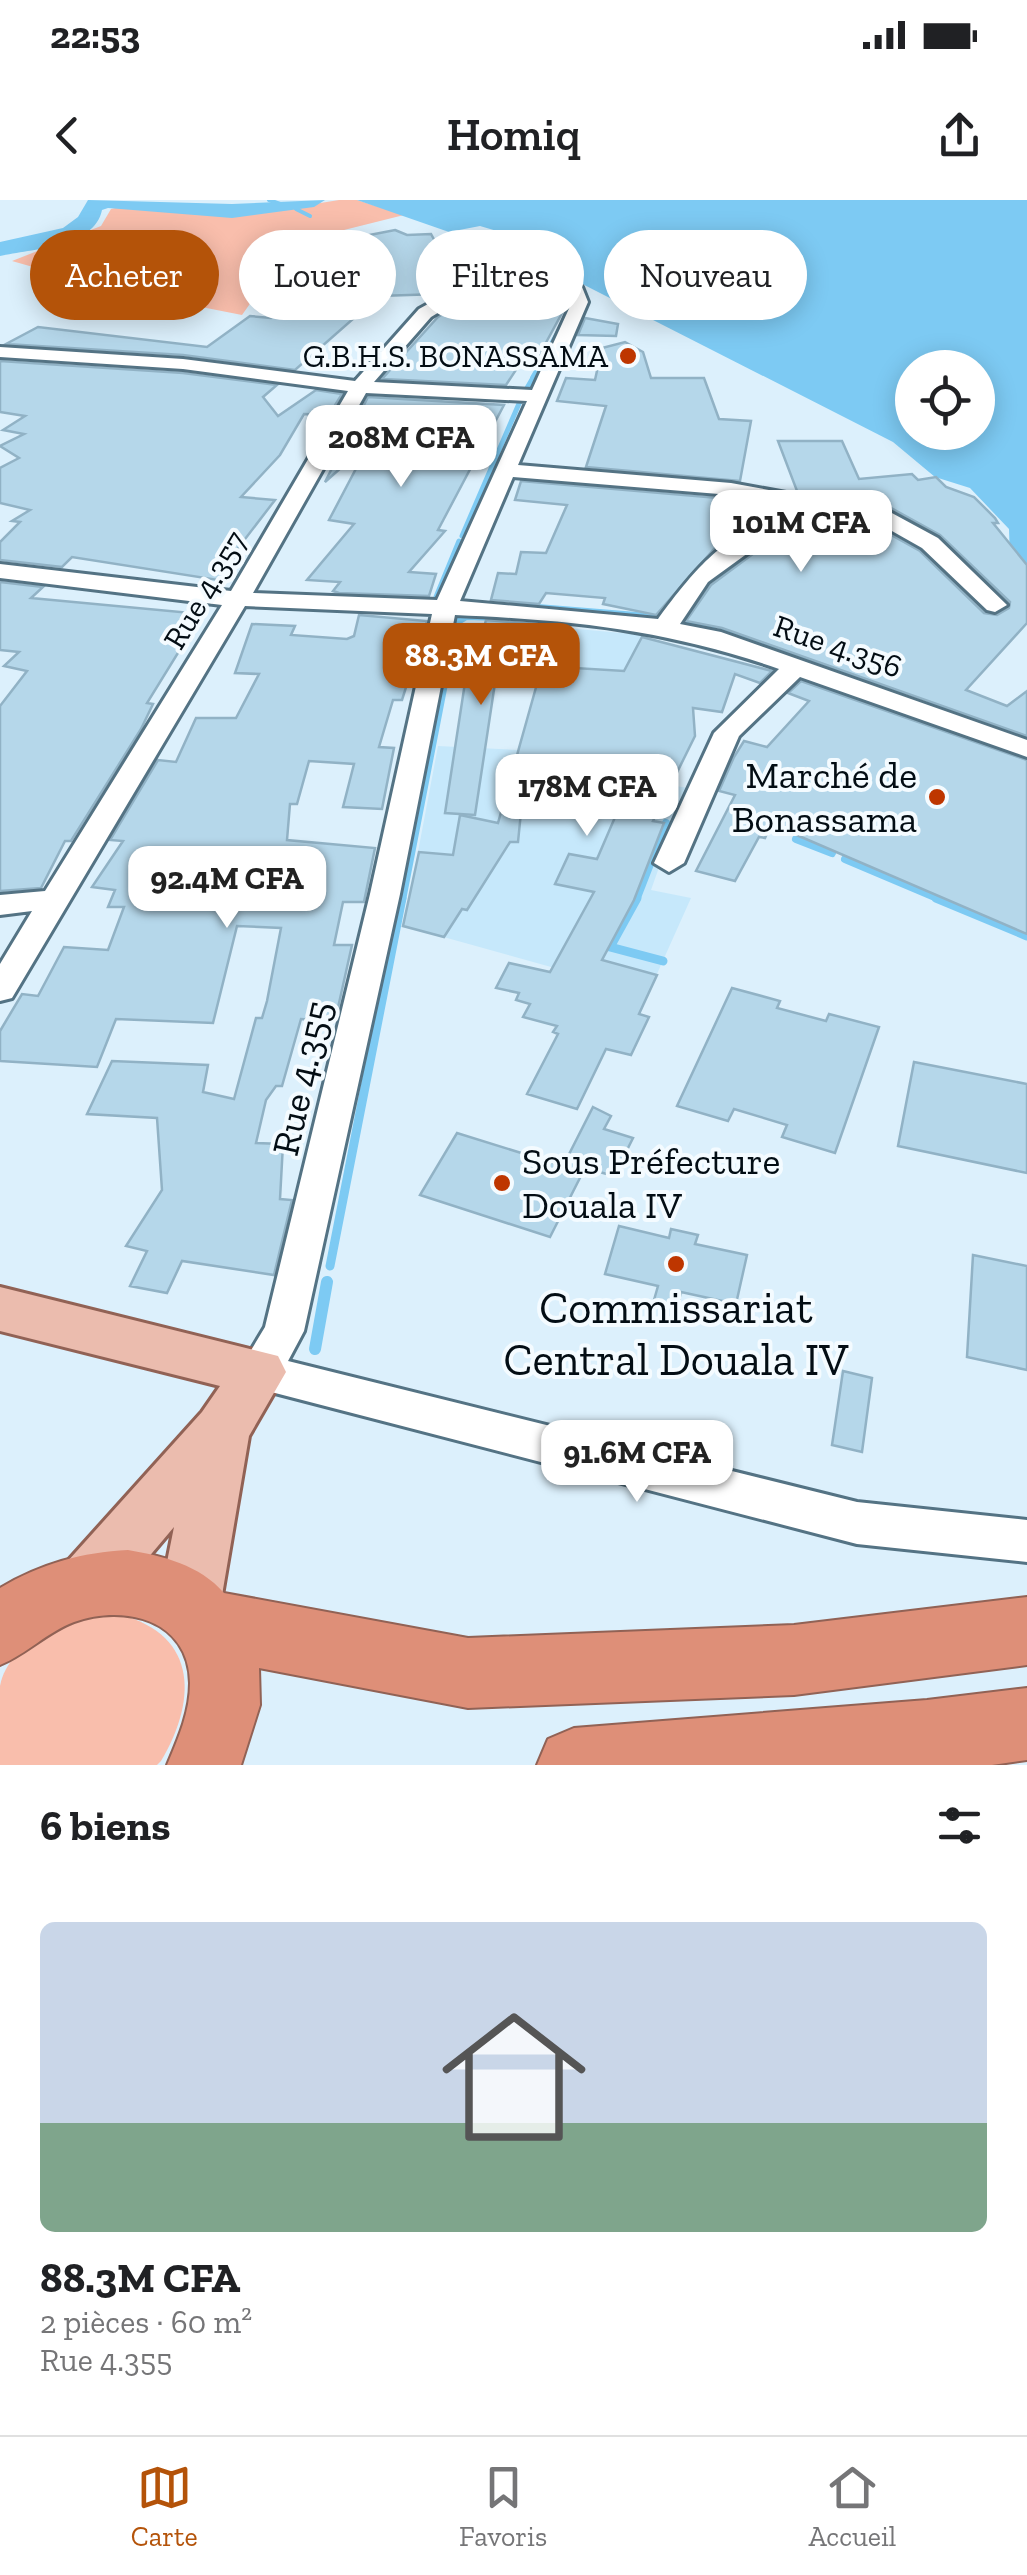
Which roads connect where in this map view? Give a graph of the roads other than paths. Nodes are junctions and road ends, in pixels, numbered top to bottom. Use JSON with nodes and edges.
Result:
{"nodes":[{"id":1,"x":419,"y":320,"type":"edge"},
{"id":2,"x":571,"y":320,"type":"edge"},
{"id":3,"x":0,"y":352,"type":"edge"},
{"id":4,"x":360,"y":387,"type":"junction"},
{"id":5,"x":535,"y":396,"type":"junction"},
{"id":6,"x":502,"y":470,"type":"junction"},
{"id":7,"x":751,"y":540,"type":"dead end"},
{"id":8,"x":0,"y":572,"type":"edge"},
{"id":9,"x":238,"y":599,"type":"junction"},
{"id":10,"x":995,"y":605,"type":"dead end"},
{"id":11,"x":444,"y":608,"type":"junction"},
{"id":12,"x":665,"y":627,"type":"junction"},
{"id":13,"x":796,"y":666,"type":"junction"},
{"id":14,"x":1027,"y":749,"type":"edge"},
{"id":15,"x":670,"y":863,"type":"dead end"},
{"id":16,"x":56,"y":898,"type":"junction"},
{"id":17,"x":0,"y":905,"type":"edge"},
{"id":18,"x":0,"y":990,"type":"edge"},
{"id":19,"x":0,"y":1309,"type":"edge"},
{"id":20,"x":259,"y":1372,"type":"junction"},
{"id":21,"x":222,"y":1430,"type":"junction"},
{"id":22,"x":1027,"y":1540,"type":"edge"},
{"id":23,"x":88,"y":1583,"type":"junction"},
{"id":24,"x":197,"y":1615,"type":"junction"},
{"id":25,"x":0,"y":1631,"type":"edge"},
{"id":26,"x":1027,"y":1631,"type":"edge"},
{"id":27,"x":1027,"y":1724,"type":"edge"},
{"id":28,"x":204,"y":1765,"type":"edge"},
{"id":29,"x":574,"y":1765,"type":"edge"}],
"edges":[{"from":1,"to":4,"type":"street","name":"Rue 4.357"},
{"from":2,"to":5,"type":"street","name":"Rue 4.355"},
{"from":3,"to":4,"type":"street"},
{"from":4,"to":5,"type":"street"},
{"from":4,"to":9,"type":"street","name":"Rue 4.357"},
{"from":5,"to":6,"type":"street","name":"Rue 4.355"},
{"from":6,"to":10,"type":"street"},
{"from":6,"to":11,"type":"street","name":"Rue 4.355"},
{"from":7,"to":12,"type":"street"},
{"from":8,"to":9,"type":"street","name":"Rue 4.356"},
{"from":9,"to":11,"type":"street","name":"Rue 4.356"},
{"from":9,"to":16,"type":"street","name":"Rue 4.357"},
{"from":11,"to":12,"type":"street","name":"Rue 4.356"},
{"from":11,"to":20,"type":"street","name":"Rue 4.355"},
{"from":12,"to":13,"type":"street","name":"Rue 4.356"},
{"from":13,"to":14,"type":"street","name":"Rue 4.356"},
{"from":13,"to":15,"type":"street"},
{"from":16,"to":17,"type":"street"},
{"from":16,"to":18,"type":"street","name":"Rue 4.357"},
{"from":19,"to":20,"type":"main road"},
{"from":20,"to":21,"type":"main road"},
{"from":20,"to":22,"type":"street"},
{"from":21,"to":23,"type":"main road"},
{"from":21,"to":24,"type":"main road"},
{"from":23,"to":24,"type":"highway"},
{"from":23,"to":25,"type":"highway"},
{"from":24,"to":26,"type":"highway"},
{"from":24,"to":28,"type":"highway"},
{"from":27,"to":29,"type":"highway"}]}
